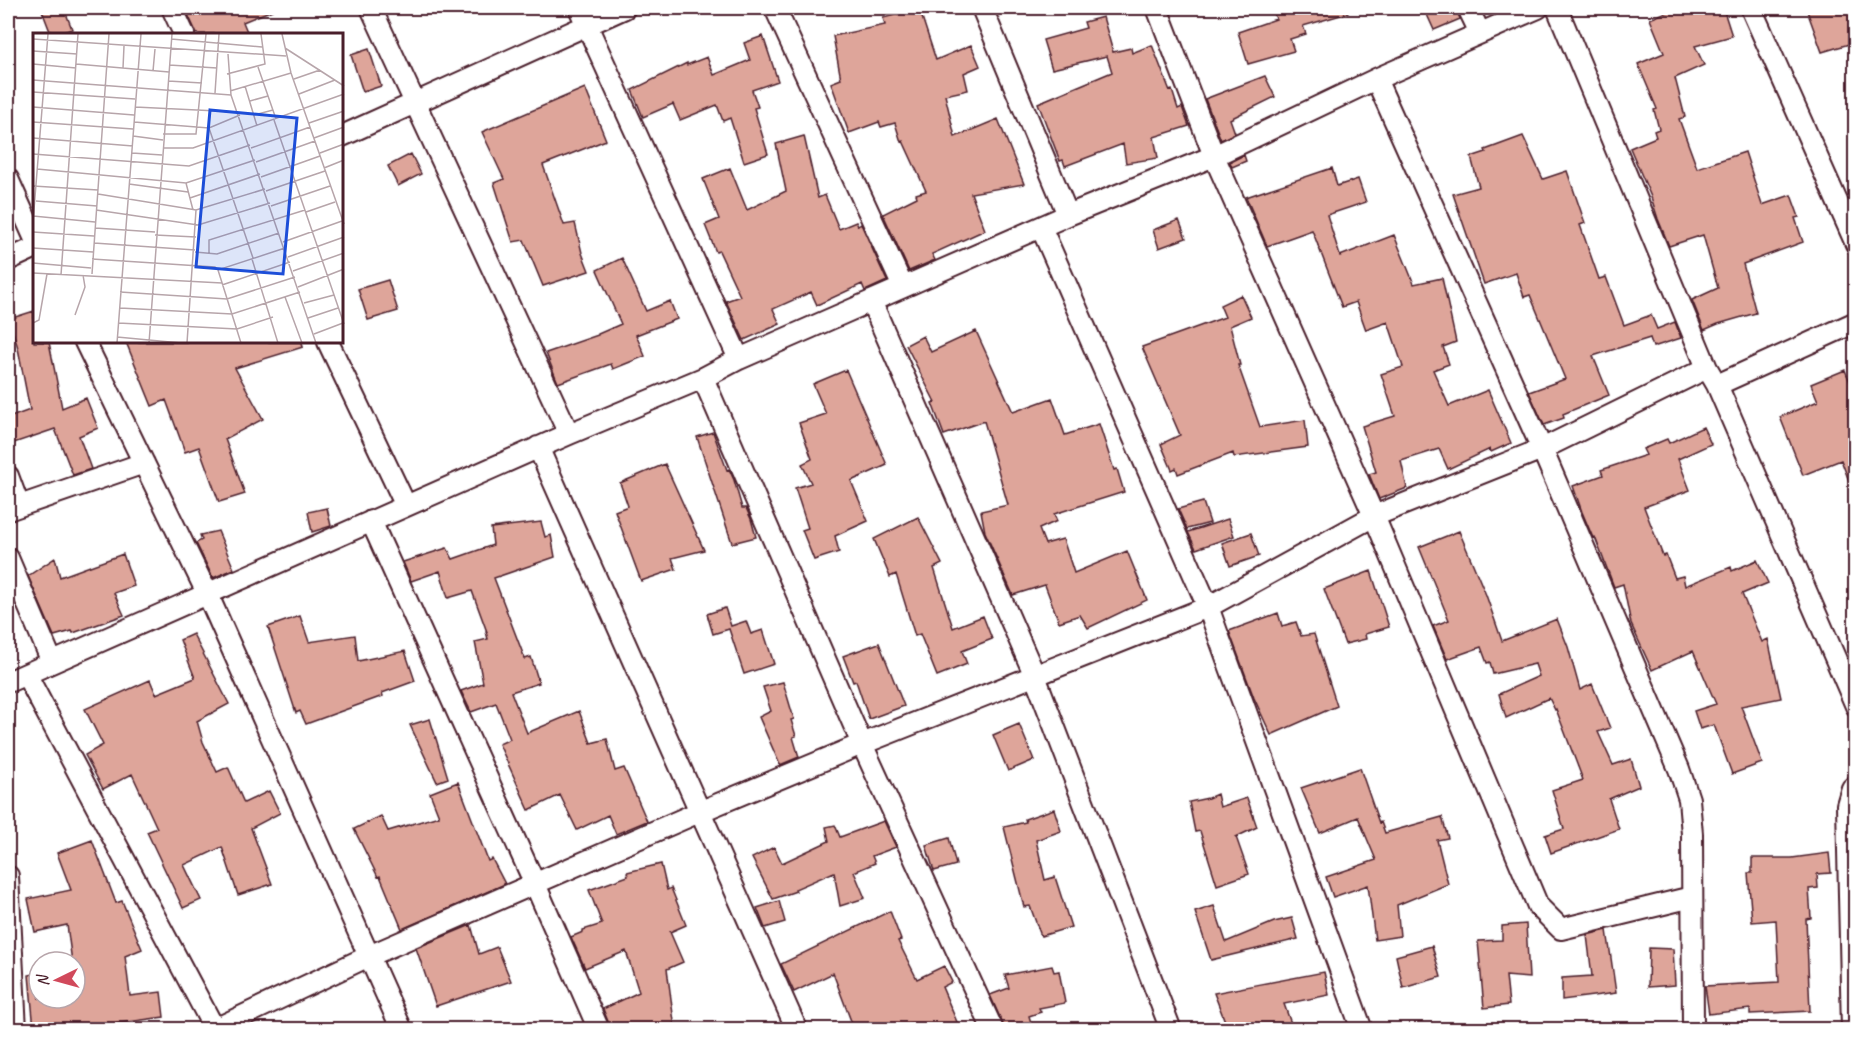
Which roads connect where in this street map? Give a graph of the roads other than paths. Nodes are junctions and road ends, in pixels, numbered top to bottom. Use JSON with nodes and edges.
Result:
{"nodes":[{"id":1,"x":172,"y":8,"type":"edge"},
{"id":2,"x":370,"y":8,"type":"edge"},
{"id":3,"x":625,"y":8,"type":"edge"},
{"id":4,"x":775,"y":8,"type":"edge"},
{"id":5,"x":982,"y":8,"type":"edge"},
{"id":6,"x":1157,"y":8,"type":"edge"},
{"id":7,"x":1468,"y":8,"type":"edge"},
{"id":8,"x":1538,"y":8,"type":"edge"},
{"id":9,"x":1557,"y":8,"type":"edge"},
{"id":10,"x":1751,"y":8,"type":"edge"},
{"id":11,"x":583,"y":16,"type":"edge"},
{"id":12,"x":184,"y":33,"type":"edge"},
{"id":13,"x":1480,"y":33,"type":"junction"},
{"id":14,"x":1377,"y":79,"type":"junction"},
{"id":15,"x":415,"y":103,"type":"junction"},
{"id":16,"x":344,"y":135,"type":"edge"},
{"id":17,"x":1214,"y":156,"type":"junction"},
{"id":18,"x":8,"y":178,"type":"edge"},
{"id":19,"x":1068,"y":215,"type":"junction"},
{"id":20,"x":1041,"y":226,"type":"junction"},
{"id":21,"x":33,"y":235,"type":"edge"},
{"id":22,"x":1856,"y":244,"type":"edge"},
{"id":23,"x":33,"y":248,"type":"edge"},
{"id":24,"x":8,"y":260,"type":"edge"},
{"id":25,"x":903,"y":287,"type":"junction"},
{"id":26,"x":871,"y":301,"type":"junction"},
{"id":27,"x":1856,"y":322,"type":"edge"},
{"id":28,"x":86,"y":344,"type":"edge"},
{"id":29,"x":329,"y":344,"type":"edge"},
{"id":30,"x":739,"y":359,"type":"junction"},
{"id":31,"x":1707,"y":368,"type":"junction"},
{"id":32,"x":703,"y":378,"type":"junction"},
{"id":33,"x":1717,"y":386,"type":"junction"},
{"id":34,"x":569,"y":434,"type":"junction"},
{"id":35,"x":538,"y":447,"type":"junction"},
{"id":36,"x":1542,"y":449,"type":"junction"},
{"id":37,"x":144,"y":463,"type":"junction"},
{"id":38,"x":8,"y":476,"type":"edge"},
{"id":39,"x":406,"y":506,"type":"junction"},
{"id":40,"x":13,"y":508,"type":"edge"},
{"id":41,"x":1374,"y":516,"type":"junction"},
{"id":42,"x":371,"y":521,"type":"junction"},
{"id":43,"x":8,"y":558,"type":"edge"},
{"id":44,"x":207,"y":593,"type":"junction"},
{"id":45,"x":1208,"y":607,"type":"junction"},
{"id":46,"x":52,"y":662,"type":"junction"},
{"id":47,"x":26,"y":674,"type":"junction"},
{"id":48,"x":1035,"y":676,"type":"junction"},
{"id":49,"x":8,"y":682,"type":"edge"},
{"id":50,"x":1856,"y":706,"type":"edge"},
{"id":51,"x":862,"y":744,"type":"junction"},
{"id":52,"x":1856,"y":785,"type":"edge"},
{"id":53,"x":699,"y":812,"type":"junction"},
{"id":54,"x":8,"y":876,"type":"edge"},
{"id":55,"x":536,"y":884,"type":"junction"},
{"id":56,"x":1692,"y":897,"type":"junction"},
{"id":57,"x":369,"y":956,"type":"junction"},
{"id":58,"x":16,"y":1029,"type":"edge"},
{"id":59,"x":215,"y":1029,"type":"edge"},
{"id":60,"x":402,"y":1029,"type":"edge"},
{"id":61,"x":599,"y":1029,"type":"edge"},
{"id":62,"x":797,"y":1029,"type":"edge"},
{"id":63,"x":993,"y":1029,"type":"edge"},
{"id":64,"x":1171,"y":1029,"type":"edge"},
{"id":65,"x":1362,"y":1029,"type":"edge"},
{"id":66,"x":1694,"y":1029,"type":"edge"},
{"id":67,"x":1852,"y":1029,"type":"edge"}],
"edges":[{"from":1,"to":12,"type":"street"},
{"from":2,"to":15,"type":"street"},
{"from":3,"to":11,"type":"street"},
{"from":4,"to":25,"type":"street"},
{"from":5,"to":19,"type":"street"},
{"from":6,"to":17,"type":"street"},
{"from":7,"to":13,"type":"street"},
{"from":8,"to":13,"type":"street"},
{"from":9,"to":31,"type":"street"},
{"from":10,"to":22,"type":"street"},
{"from":11,"to":15,"type":"street"},
{"from":11,"to":30,"type":"street"},
{"from":13,"to":14,"type":"street"},
{"from":14,"to":17,"type":"street"},
{"from":14,"to":36,"type":"street"},
{"from":15,"to":16,"type":"street"},
{"from":15,"to":34,"type":"street"},
{"from":17,"to":19,"type":"street"},
{"from":17,"to":41,"type":"street"},
{"from":18,"to":21,"type":"street"},
{"from":19,"to":20,"type":"street"},
{"from":20,"to":25,"type":"street"},
{"from":20,"to":45,"type":"street"},
{"from":23,"to":24,"type":"street"},
{"from":25,"to":26,"type":"street"},
{"from":26,"to":30,"type":"street"},
{"from":26,"to":48,"type":"street"},
{"from":27,"to":33,"type":"street"},
{"from":28,"to":37,"type":"street"},
{"from":29,"to":39,"type":"street"},
{"from":30,"to":32,"type":"street"},
{"from":31,"to":33,"type":"street"},
{"from":31,"to":36,"type":"street"},
{"from":32,"to":34,"type":"street"},
{"from":32,"to":51,"type":"street"},
{"from":33,"to":50,"type":"street"},
{"from":34,"to":35,"type":"street"},
{"from":35,"to":39,"type":"street"},
{"from":35,"to":53,"type":"street"},
{"from":36,"to":41,"type":"street"},
{"from":36,"to":56,"type":"street"},
{"from":37,"to":40,"type":"street"},
{"from":37,"to":44,"type":"street"},
{"from":38,"to":40,"type":"street"},
{"from":39,"to":42,"type":"street"},
{"from":41,"to":45,"type":"street"},
{"from":41,"to":56,"type":"street"},
{"from":42,"to":44,"type":"street"},
{"from":42,"to":55,"type":"street"},
{"from":43,"to":46,"type":"street"},
{"from":44,"to":46,"type":"street"},
{"from":44,"to":57,"type":"street"},
{"from":45,"to":48,"type":"street"},
{"from":45,"to":65,"type":"street"},
{"from":46,"to":47,"type":"street"},
{"from":47,"to":49,"type":"street"},
{"from":47,"to":59,"type":"street"},
{"from":48,"to":51,"type":"street"},
{"from":48,"to":64,"type":"street"},
{"from":51,"to":53,"type":"street"},
{"from":51,"to":63,"type":"street"},
{"from":52,"to":67,"type":"street"},
{"from":53,"to":55,"type":"street"},
{"from":53,"to":62,"type":"street"},
{"from":54,"to":58,"type":"street"},
{"from":55,"to":57,"type":"street"},
{"from":55,"to":61,"type":"street"},
{"from":56,"to":66,"type":"street"},
{"from":57,"to":59,"type":"street"},
{"from":57,"to":60,"type":"street"}]}
